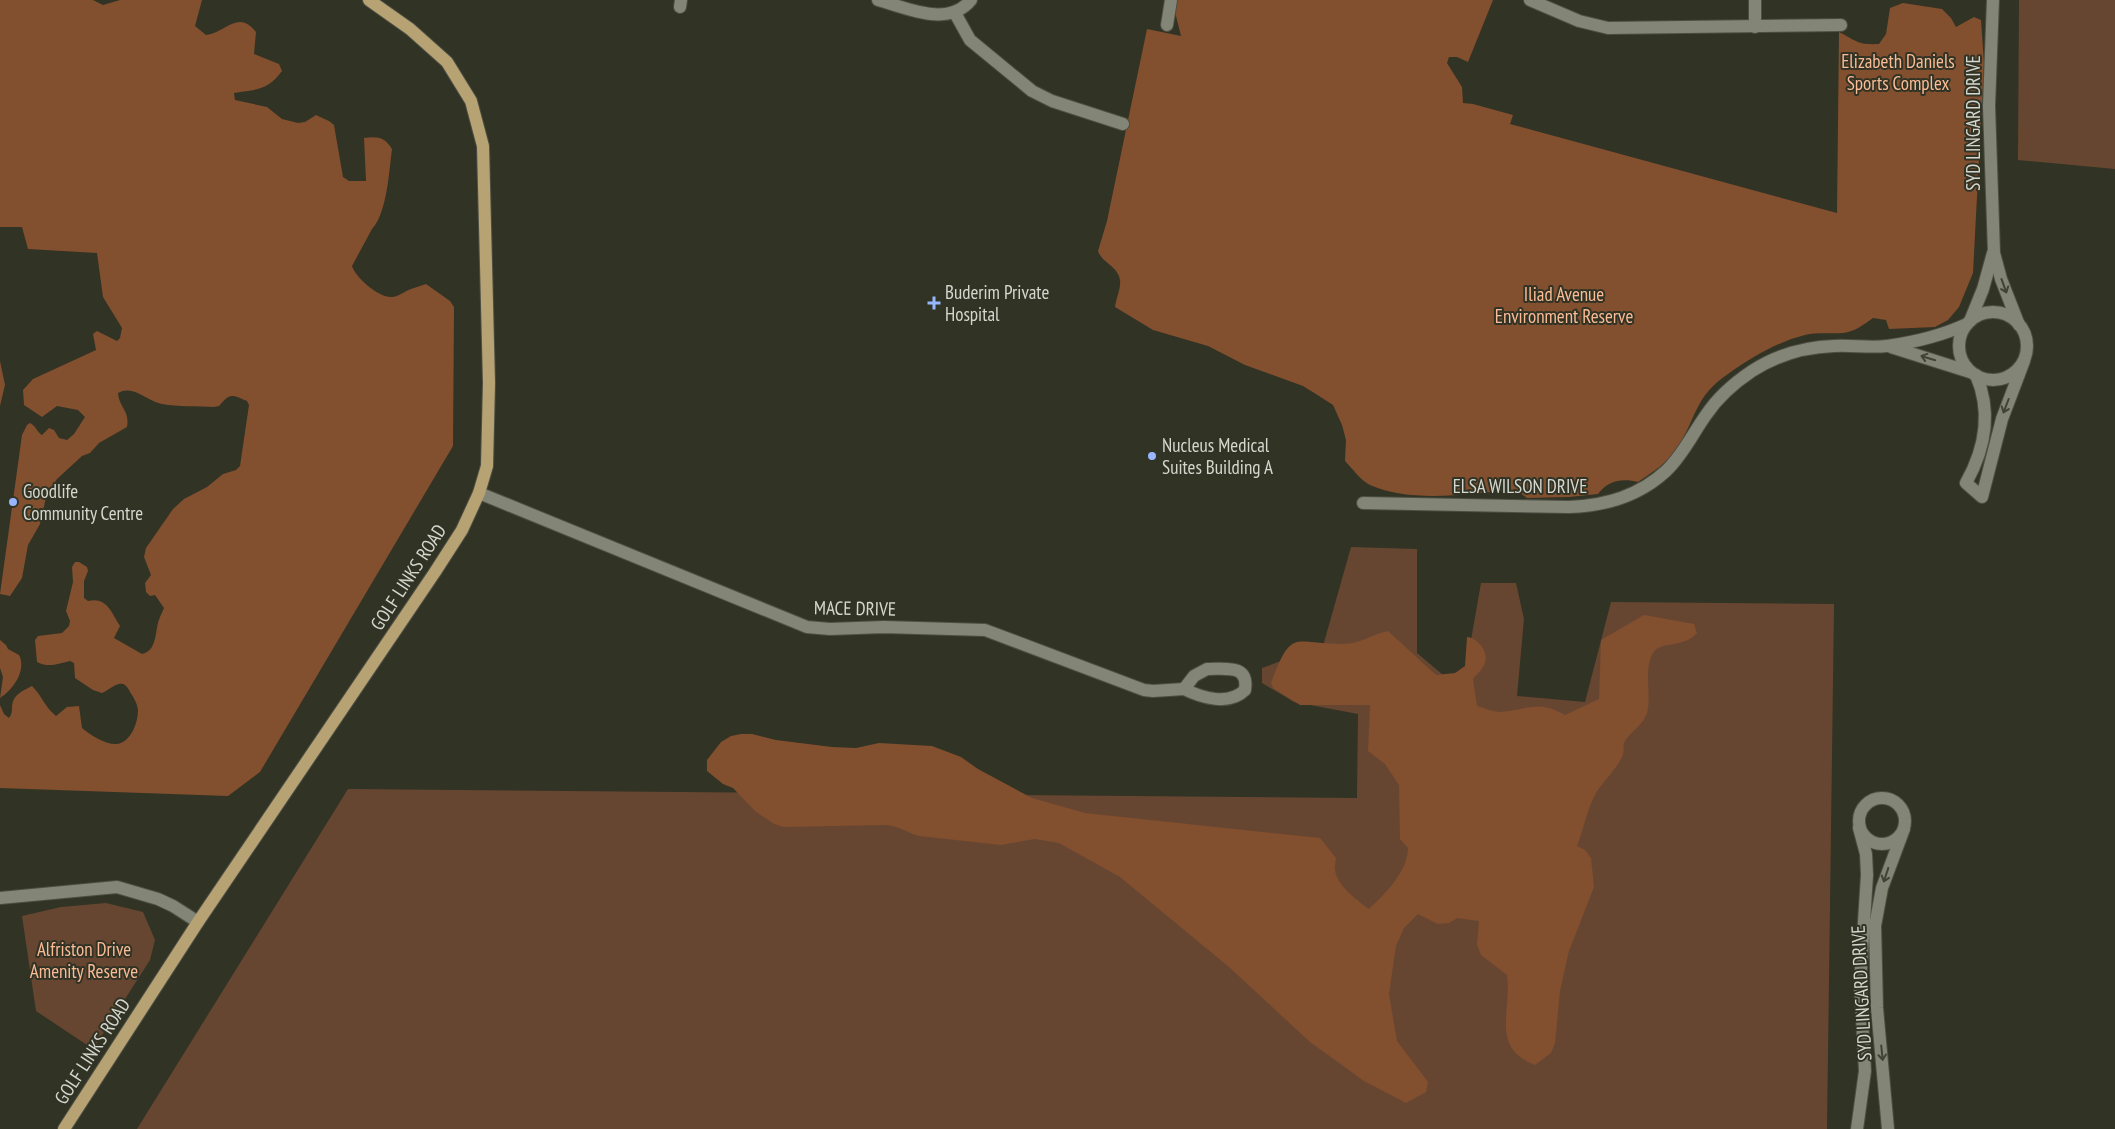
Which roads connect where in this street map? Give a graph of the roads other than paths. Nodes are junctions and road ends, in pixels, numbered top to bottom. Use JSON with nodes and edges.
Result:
{"nodes":[{"id":1,"x":369,"y":0,"type":"edge"},
{"id":2,"x":878,"y":0,"type":"edge"},
{"id":3,"x":971,"y":0,"type":"edge"},
{"id":4,"x":1171,"y":0,"type":"edge"},
{"id":5,"x":1530,"y":0,"type":"edge"},
{"id":6,"x":1755,"y":0,"type":"edge"},
{"id":7,"x":1993,"y":0,"type":"edge"},
{"id":8,"x":955,"y":13,"type":"junction"},
{"id":9,"x":1167,"y":25,"type":"dead end"},
{"id":10,"x":1841,"y":25,"type":"dead end"},
{"id":11,"x":1755,"y":27,"type":"junction"},
{"id":12,"x":1123,"y":124,"type":"dead end"},
{"id":13,"x":1994,"y":246,"type":"junction"},
{"id":14,"x":1968,"y":322,"type":"junction"},
{"id":15,"x":2020,"y":325,"type":"junction"},
{"id":16,"x":1886,"y":346,"type":"junction"},
{"id":17,"x":2024,"y":360,"type":"junction"},
{"id":18,"x":1973,"y":374,"type":"junction"},
{"id":19,"x":479,"y":493,"type":"junction"},
{"id":20,"x":1363,"y":504,"type":"dead end"},
{"id":21,"x":1184,"y":688,"type":"dead end"},
{"id":22,"x":1859,"y":828,"type":"junction"},
{"id":23,"x":1904,"y":829,"type":"junction"},
{"id":24,"x":0,"y":898,"type":"edge"},
{"id":25,"x":198,"y":922,"type":"junction"},
{"id":26,"x":64,"y":1129,"type":"edge"},
{"id":27,"x":1857,"y":1129,"type":"edge"},
{"id":28,"x":1888,"y":1129,"type":"edge"}],
"edges":[{"from":1,"to":19,"type":"main road","name":"GOLF LINKS ROAD"},
{"from":2,"to":8,"type":"street"},
{"from":3,"to":8,"type":"street"},
{"from":4,"to":9,"type":"street"},
{"from":5,"to":11,"type":"street"},
{"from":6,"to":11,"type":"street"},
{"from":7,"to":13,"type":"street","name":"SYD LINGARD DRIVE"},
{"from":8,"to":12,"type":"street"},
{"from":10,"to":11,"type":"street"},
{"from":13,"to":14,"type":"street","name":"SYD LINGARD DRIVE"},
{"from":13,"to":15,"type":"street","name":"SYD LINGARD DRIVE","one_way":true},
{"from":14,"to":15,"type":"street"},
{"from":14,"to":16,"type":"street","name":"ELSA WILSON DRIVE"},
{"from":14,"to":18,"type":"street"},
{"from":15,"to":17,"type":"street"},
{"from":18,"to":16,"type":"street","name":"ELSA WILSON DRIVE","one_way":true},
{"from":16,"to":20,"type":"street","name":"ELSA WILSON DRIVE"},
{"from":17,"to":18,"type":"street"},
{"from":17,"to":18,"type":"street","one_way":true},
{"from":19,"to":21,"type":"street","name":"MACE DRIVE"},
{"from":19,"to":25,"type":"main road","name":"GOLF LINKS ROAD"},
{"from":22,"to":23,"type":"street"},
{"from":22,"to":23,"type":"street"},
{"from":22,"to":27,"type":"street","name":"SYD LINGARD DRIVE"},
{"from":23,"to":28,"type":"street","name":"SYD LINGARD DRIVE","one_way":true},
{"from":24,"to":25,"type":"street"},
{"from":25,"to":26,"type":"main road","name":"GOLF LINKS ROAD"}]}
